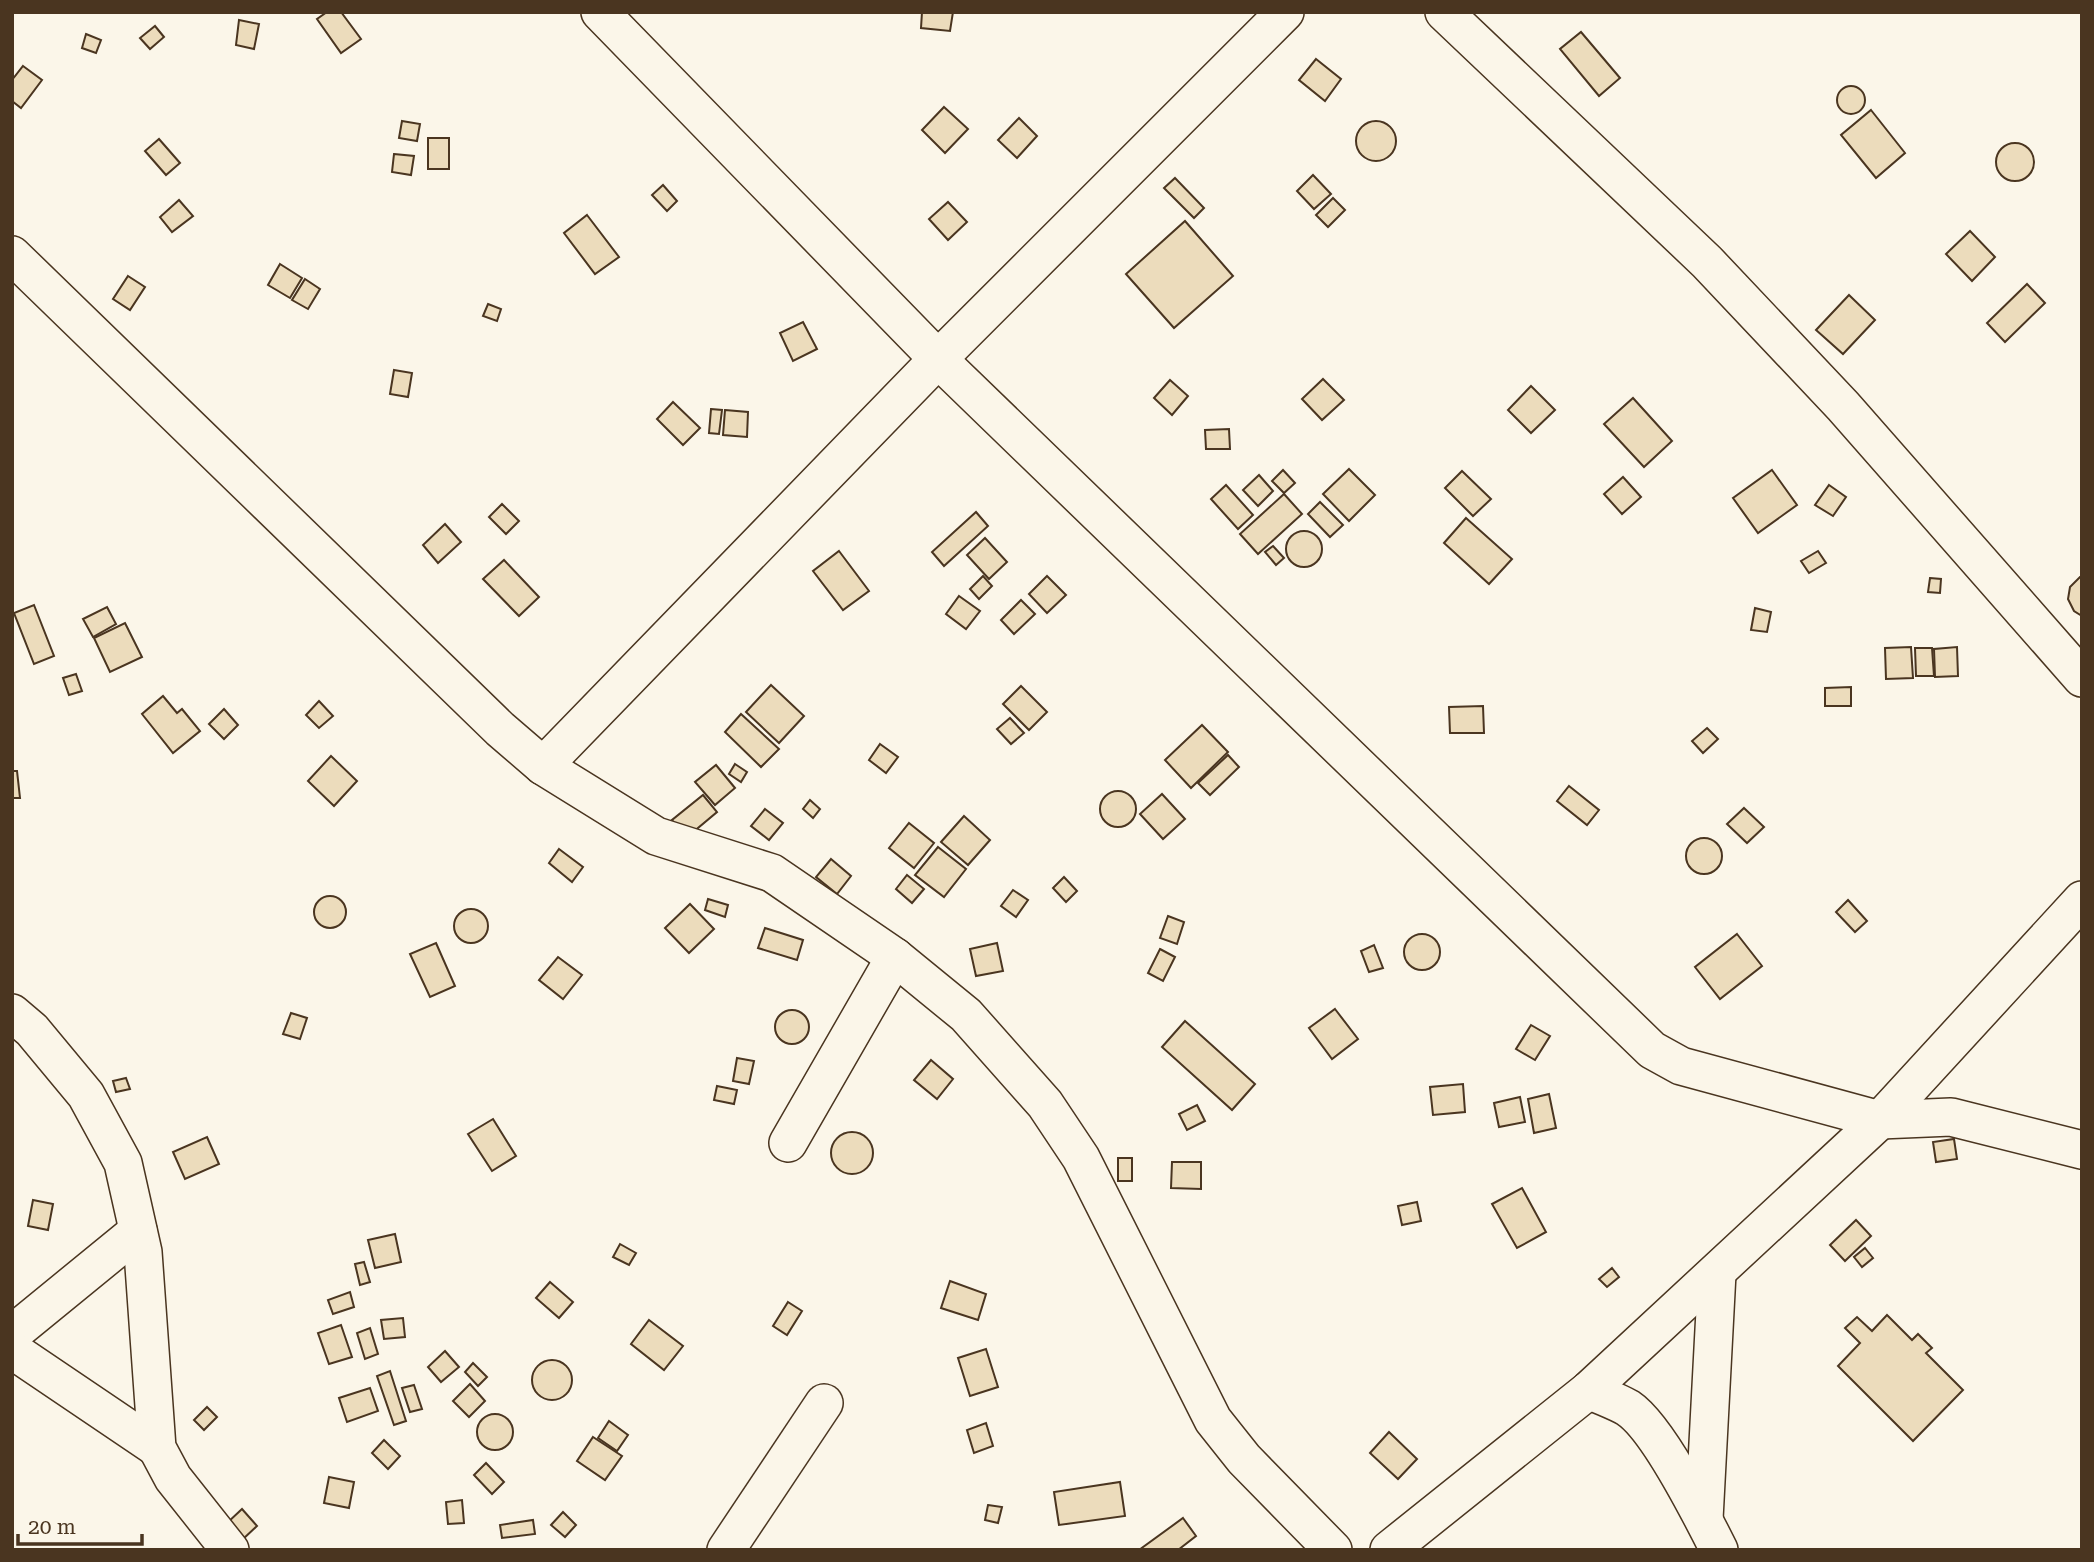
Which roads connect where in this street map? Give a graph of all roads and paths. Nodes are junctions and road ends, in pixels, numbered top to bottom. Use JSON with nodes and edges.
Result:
{"nodes":[{"id":1,"x":600,"y":12,"type":"edge"},
{"id":2,"x":1285,"y":12,"type":"edge"},
{"id":3,"x":1444,"y":12,"type":"edge"},
{"id":4,"x":12,"y":255,"type":"edge"},
{"id":5,"x":938,"y":359,"type":"junction"},
{"id":6,"x":2082,"y":678,"type":"edge"},
{"id":7,"x":543,"y":766,"type":"junction"},
{"id":8,"x":2082,"y":900,"type":"edge"},
{"id":9,"x":895,"y":957,"type":"junction"},
{"id":10,"x":12,"y":1013,"type":"edge"},
{"id":11,"x":1880,"y":1120,"type":"junction"},
{"id":12,"x":788,"y":1143,"type":"dead end"},
{"id":13,"x":2082,"y":1150,"type":"edge"},
{"id":14,"x":138,"y":1231,"type":"junction"},
{"id":15,"x":1717,"y":1272,"type":"junction"},
{"id":16,"x":12,"y":1334,"type":"edge"},
{"id":17,"x":12,"y":1350,"type":"edge"},
{"id":18,"x":1588,"y":1390,"type":"junction"},
{"id":19,"x":824,"y":1403,"type":"dead end"},
{"id":20,"x":157,"y":1448,"type":"junction"},
{"id":21,"x":1711,"y":1534,"type":"edge"},
{"id":22,"x":230,"y":1550,"type":"edge"},
{"id":23,"x":726,"y":1550,"type":"edge"},
{"id":24,"x":1334,"y":1550,"type":"edge"},
{"id":25,"x":1389,"y":1550,"type":"edge"}],
"edges":[{"from":1,"to":5,"type":"street"},
{"from":2,"to":5,"type":"street"},
{"from":3,"to":6,"type":"street"},
{"from":4,"to":7,"type":"street"},
{"from":5,"to":7,"type":"street"},
{"from":5,"to":11,"type":"street"},
{"from":7,"to":9,"type":"street"},
{"from":8,"to":11,"type":"street"},
{"from":9,"to":12,"type":"street"},
{"from":9,"to":24,"type":"street"},
{"from":10,"to":14,"type":"street"},
{"from":11,"to":13,"type":"street"},
{"from":11,"to":15,"type":"street"},
{"from":14,"to":16,"type":"street"},
{"from":14,"to":20,"type":"street"},
{"from":15,"to":18,"type":"street"},
{"from":15,"to":21,"type":"street"},
{"from":17,"to":20,"type":"street"},
{"from":18,"to":21,"type":"street"},
{"from":18,"to":25,"type":"street"},
{"from":19,"to":23,"type":"street"},
{"from":20,"to":22,"type":"street"}]}
